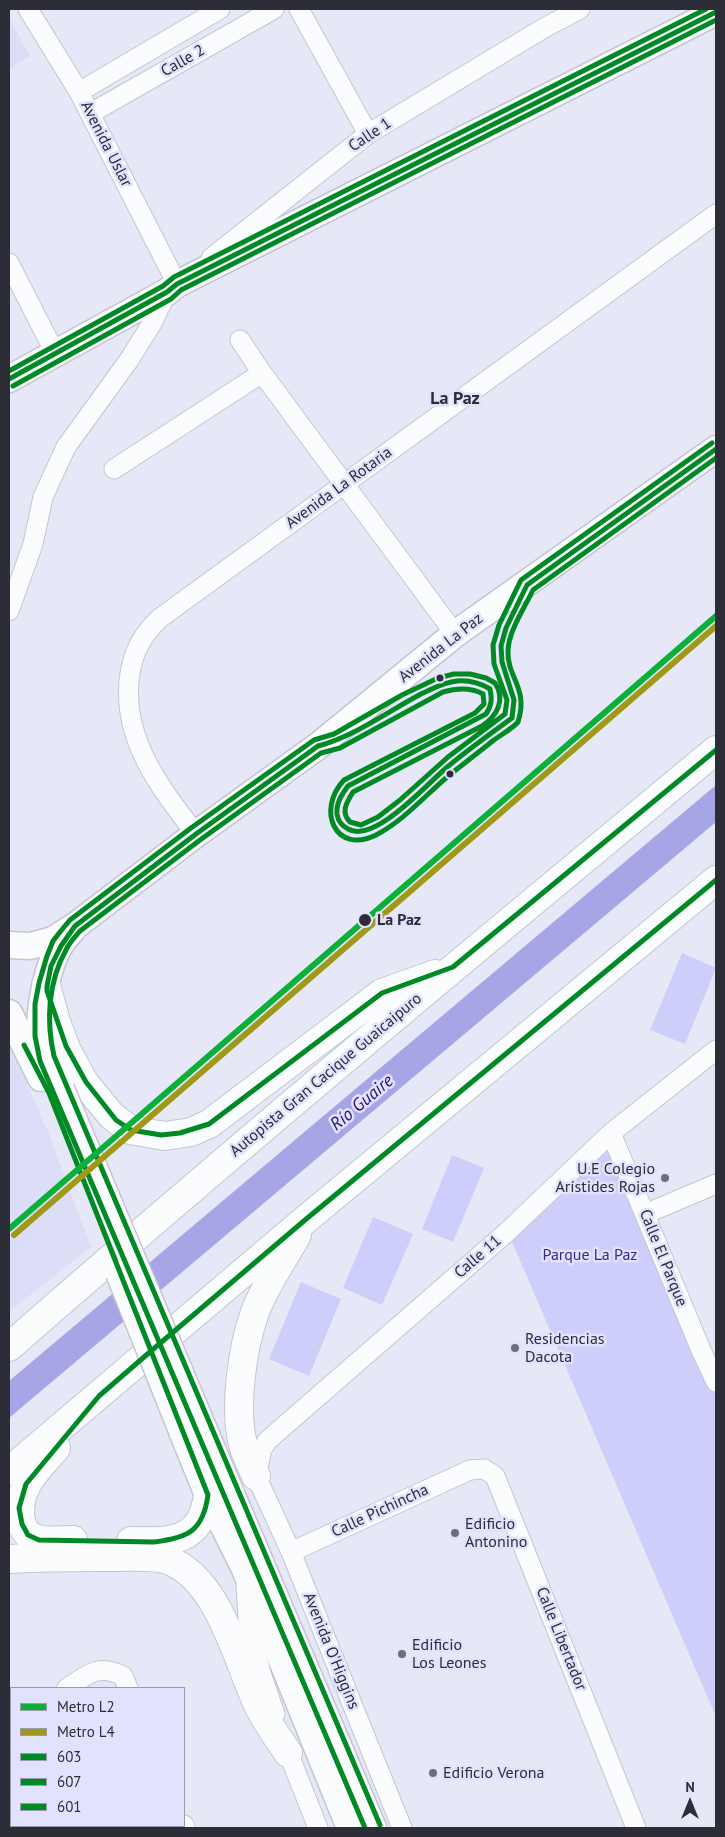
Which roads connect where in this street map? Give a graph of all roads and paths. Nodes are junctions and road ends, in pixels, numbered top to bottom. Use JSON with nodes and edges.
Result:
{"nodes":[{"id":1,"x":28,"y":9,"type":"edge"},
{"id":2,"x":220,"y":9,"type":"edge"},
{"id":3,"x":274,"y":9,"type":"edge"},
{"id":4,"x":299,"y":9,"type":"edge"},
{"id":5,"x":580,"y":9,"type":"edge"},
{"id":6,"x":716,"y":12,"type":"edge"},
{"id":7,"x":80,"y":92,"type":"junction"},
{"id":8,"x":91,"y":113,"type":"junction"},
{"id":9,"x":368,"y":134,"type":"junction"},
{"id":10,"x":716,"y":214,"type":"edge"},
{"id":11,"x":9,"y":263,"type":"edge"},
{"id":12,"x":172,"y":288,"type":"junction"},
{"id":13,"x":240,"y":340,"type":"dead end"},
{"id":14,"x":55,"y":353,"type":"junction"},
{"id":15,"x":262,"y":373,"type":"junction"},
{"id":16,"x":9,"y":379,"type":"edge"},
{"id":17,"x":716,"y":449,"type":"edge"},
{"id":18,"x":114,"y":469,"type":"dead end"},
{"id":19,"x":345,"y":485,"type":"junction"},
{"id":20,"x":9,"y":611,"type":"edge"},
{"id":21,"x":455,"y":634,"type":"junction"},
{"id":22,"x":716,"y":750,"type":"edge"},
{"id":23,"x":196,"y":834,"type":"junction"},
{"id":24,"x":716,"y":880,"type":"edge"},
{"id":25,"x":75,"y":926,"type":"junction"},
{"id":26,"x":9,"y":945,"type":"edge"},
{"id":27,"x":453,"y":967,"type":"junction"},
{"id":28,"x":46,"y":985,"type":"junction"},
{"id":29,"x":9,"y":1013,"type":"edge"},
{"id":30,"x":716,"y":1050,"type":"edge"},
{"id":31,"x":55,"y":1091,"type":"junction"},
{"id":32,"x":611,"y":1133,"type":"junction"},
{"id":33,"x":716,"y":1184,"type":"edge"},
{"id":34,"x":645,"y":1214,"type":"junction"},
{"id":35,"x":305,"y":1220,"type":"junction"},
{"id":36,"x":708,"y":1346,"type":"edge"},
{"id":37,"x":9,"y":1347,"type":"edge"},
{"id":38,"x":716,"y":1382,"type":"edge"},
{"id":39,"x":99,"y":1396,"type":"junction"},
{"id":40,"x":192,"y":1428,"type":"junction"},
{"id":41,"x":470,"y":1470,"type":"joint"},
{"id":42,"x":9,"y":1471,"type":"edge"},
{"id":43,"x":256,"y":1476,"type":"junction"},
{"id":44,"x":208,"y":1495,"type":"junction"},
{"id":45,"x":291,"y":1552,"type":"junction"},
{"id":46,"x":9,"y":1559,"type":"edge"},
{"id":47,"x":245,"y":1569,"type":"junction"},
{"id":48,"x":69,"y":1687,"type":"edge"},
{"id":49,"x":128,"y":1687,"type":"edge"},
{"id":50,"x":288,"y":1753,"type":"junction"},
{"id":51,"x":318,"y":1828,"type":"edge"},
{"id":52,"x":350,"y":1828,"type":"edge"},
{"id":53,"x":373,"y":1828,"type":"edge"},
{"id":54,"x":402,"y":1828,"type":"edge"},
{"id":55,"x":636,"y":1828,"type":"edge"}],
"edges":[{"from":1,"to":7,"type":"street","name":"Avenida Uslar"},
{"from":2,"to":7,"type":"street","name":"Calle 2"},
{"from":3,"to":8,"type":"street","name":"Calle 2"},
{"from":4,"to":9,"type":"street"},
{"from":5,"to":9,"type":"street","name":"Calle 1"},
{"from":6,"to":12,"type":"main road"},
{"from":7,"to":8,"type":"street","name":"Avenida Uslar"},
{"from":8,"to":12,"type":"street","name":"Avenida Uslar"},
{"from":9,"to":12,"type":"street","name":"Calle 1"},
{"from":10,"to":19,"type":"street","name":"Avenida La Rotaria"},
{"from":11,"to":14,"type":"street"},
{"from":12,"to":14,"type":"main road"},
{"from":12,"to":20,"type":"street"},
{"from":13,"to":15,"type":"street"},
{"from":14,"to":16,"type":"main road"},
{"from":15,"to":18,"type":"street"},
{"from":15,"to":19,"type":"street"},
{"from":17,"to":21,"type":"main road","name":"Avenida La Paz"},
{"from":19,"to":21,"type":"street"},
{"from":19,"to":23,"type":"street","name":"Avenida La Rotaria"},
{"from":21,"to":23,"type":"main road","name":"Avenida La Paz"},
{"from":22,"to":27,"type":"highway","name":"Autopista Gran Cacique Guaicaipuro"},
{"from":23,"to":25,"type":"main road","name":"Avenida La Paz"},
{"from":24,"to":35,"type":"highway"},
{"from":25,"to":26,"type":"main road","name":"Avenida La Paz"},
{"from":25,"to":28,"type":"main road","name":"Avenida La Paz"},
{"from":27,"to":28,"type":"highway"},
{"from":27,"to":37,"type":"highway","name":"Autopista Gran Cacique Guaicaipuro"},
{"from":28,"to":31,"type":"main road","name":"Avenida La Paz"},
{"from":29,"to":31,"type":"main road","name":"Avenida O'Higgins"},
{"from":30,"to":32,"type":"street","name":"Calle 11"},
{"from":31,"to":40,"type":"main road","name":"Avenida O'Higgins","bridge":true},
{"from":32,"to":34,"type":"street","name":"Calle El Parque"},
{"from":32,"to":43,"type":"street","name":"Calle 11"},
{"from":33,"to":34,"type":"street"},
{"from":34,"to":36,"type":"street","name":"Calle El Parque"},
{"from":35,"to":39,"type":"highway"},
{"from":35,"to":43,"type":"highway"},
{"from":36,"to":38,"type":"street","name":"Calle El Parque"},
{"from":39,"to":42,"type":"highway"},
{"from":39,"to":44,"type":"highway"},
{"from":40,"to":44,"type":"main road","name":"Avenida O'Higgins"},
{"from":40,"to":53,"type":"main road","name":"Avenida O'Higgins"},
{"from":41,"to":45,"type":"street","name":"Calle Pichincha"},
{"from":41,"to":55,"type":"street","name":"Calle Libertador"},
{"from":43,"to":45,"type":"street","name":"Avenida O'Higgins"},
{"from":44,"to":47,"type":"main road","name":"Avenida O'Higgins"},
{"from":45,"to":54,"type":"street","name":"Avenida O'Higgins"},
{"from":46,"to":50,"type":"highway"},
{"from":47,"to":50,"type":"street","name":"Avenida O'Higgins"},
{"from":47,"to":52,"type":"main road","name":"Avenida O'Higgins"},
{"from":48,"to":49,"type":"street"},
{"from":50,"to":51,"type":"street","name":"Avenida O'Higgins"}]}
